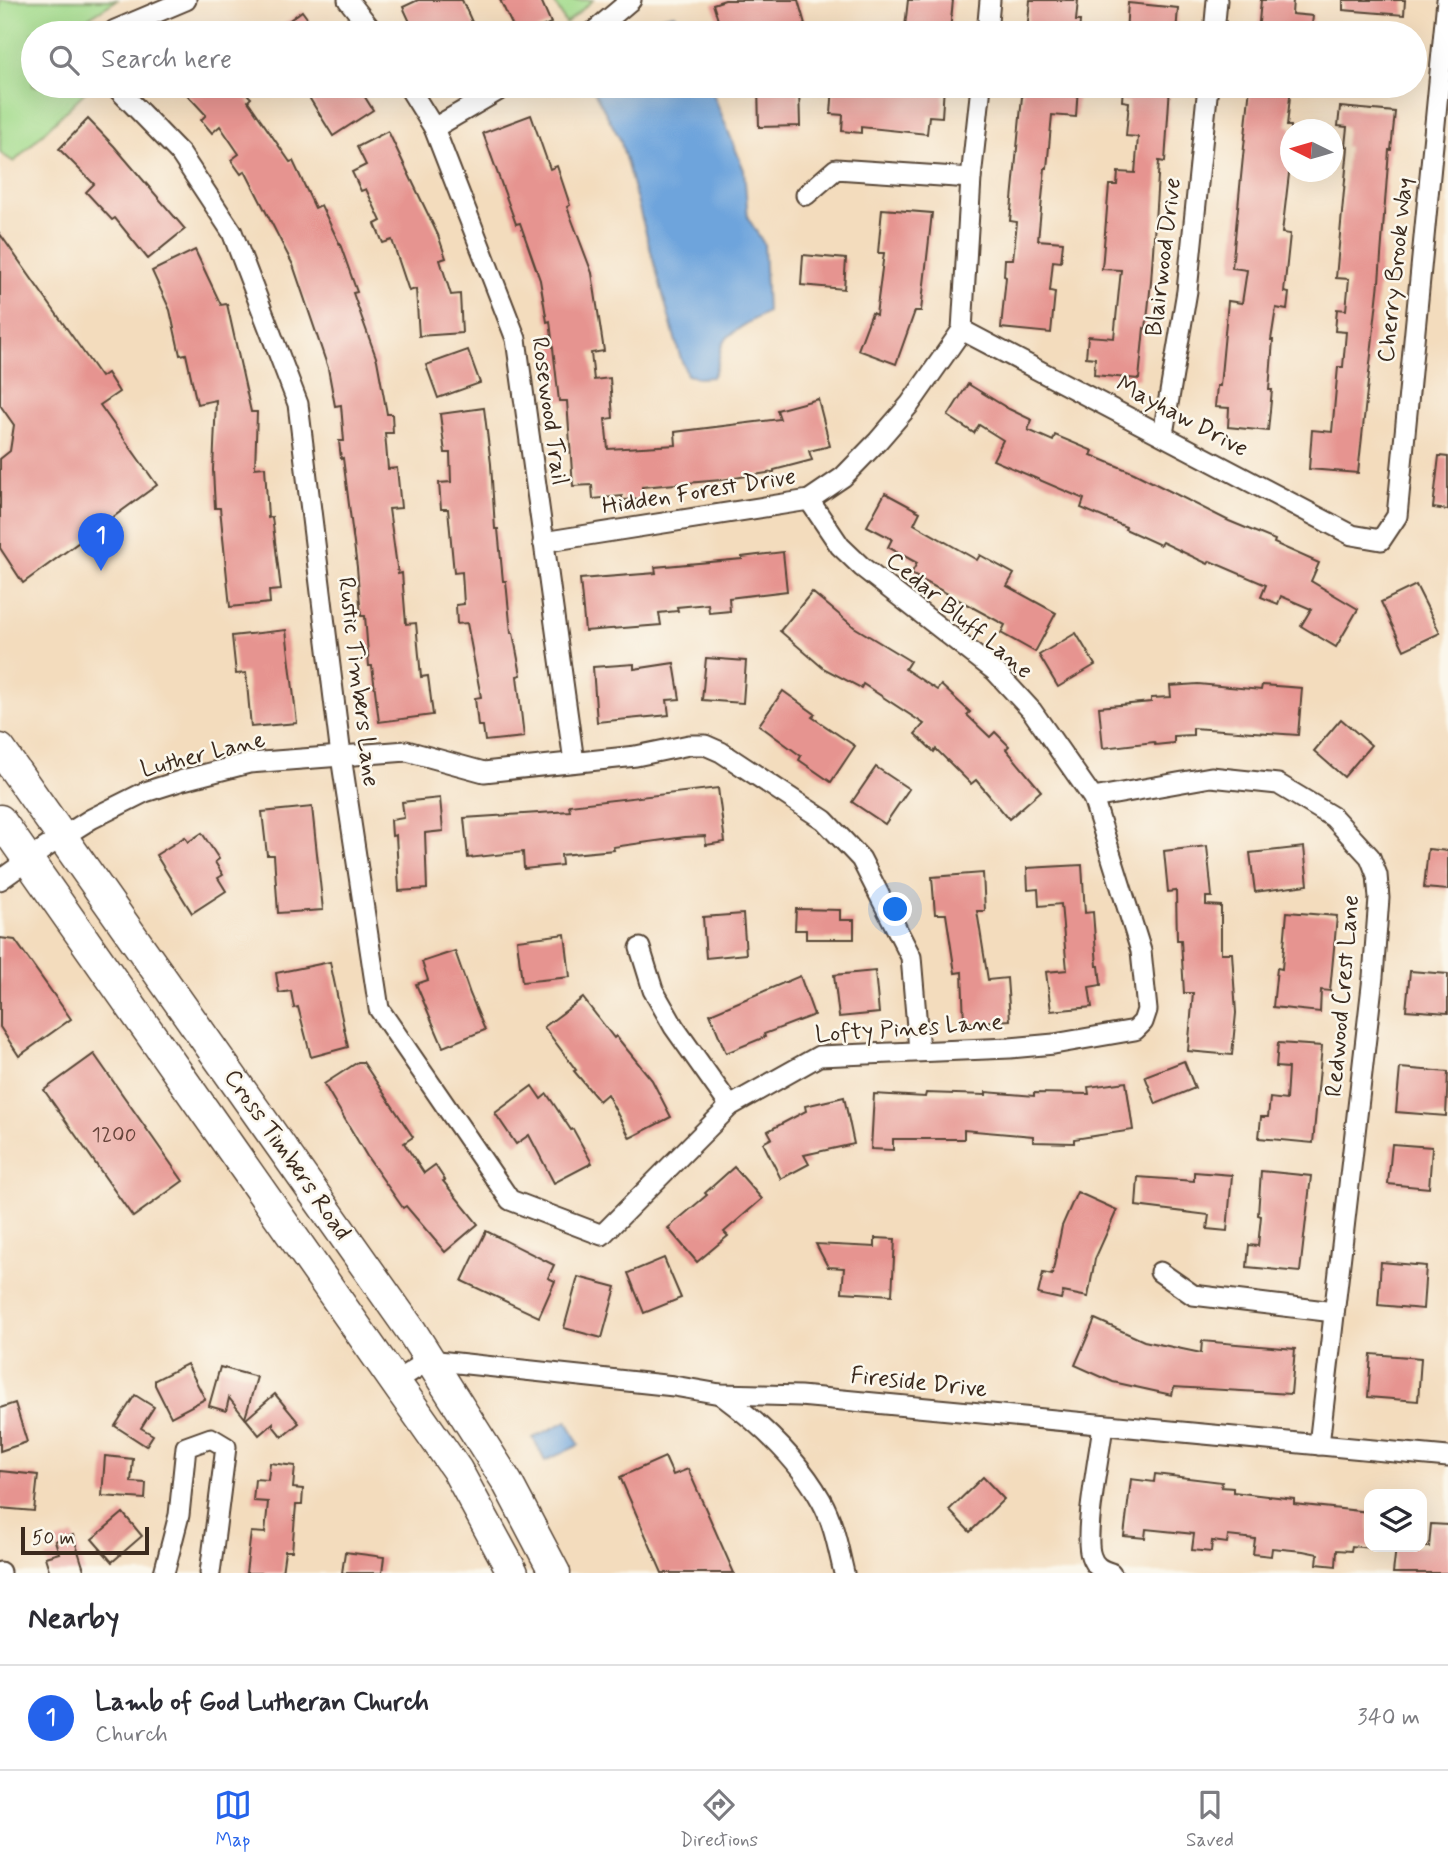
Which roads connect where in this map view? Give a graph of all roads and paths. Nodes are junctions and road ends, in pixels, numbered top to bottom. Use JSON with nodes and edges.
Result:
{"nodes":[{"id":1,"x":186,"y":0,"type":"edge"},
{"id":2,"x":348,"y":0,"type":"edge"},
{"id":3,"x":631,"y":0,"type":"edge"},
{"id":4,"x":990,"y":0,"type":"edge"},
{"id":5,"x":1217,"y":0,"type":"edge"},
{"id":6,"x":1447,"y":0,"type":"edge"},
{"id":7,"x":136,"y":21,"type":"edge"},
{"id":8,"x":365,"y":21,"type":"edge"},
{"id":9,"x":606,"y":21,"type":"edge"},
{"id":10,"x":988,"y":21,"type":"edge"},
{"id":11,"x":1215,"y":21,"type":"edge"},
{"id":12,"x":127,"y":98,"type":"edge"},
{"id":13,"x":416,"y":98,"type":"edge"},
{"id":14,"x":486,"y":98,"type":"edge"},
{"id":15,"x":980,"y":98,"type":"edge"},
{"id":16,"x":1207,"y":98,"type":"edge"},
{"id":17,"x":435,"y":128,"type":"junction"},
{"id":18,"x":971,"y":178,"type":"junction"},
{"id":19,"x":806,"y":195,"type":"dead end"},
{"id":20,"x":962,"y":330,"type":"junction"},
{"id":21,"x":1163,"y":434,"type":"junction"},
{"id":22,"x":809,"y":500,"type":"junction"},
{"id":23,"x":1381,"y":540,"type":"joint"},
{"id":24,"x":543,"y":542,"type":"junction"},
{"id":25,"x":0,"y":749,"type":"edge"},
{"id":26,"x":341,"y":756,"type":"junction"},
{"id":27,"x":574,"y":762,"type":"junction"},
{"id":28,"x":1093,"y":798,"type":"junction"},
{"id":29,"x":0,"y":820,"type":"edge"},
{"id":30,"x":61,"y":838,"type":"junction"},
{"id":31,"x":27,"y":860,"type":"junction"},
{"id":32,"x":0,"y":880,"type":"edge"},
{"id":33,"x":640,"y":948,"type":"dead end"},
{"id":34,"x":1147,"y":1010,"type":"joint"},
{"id":35,"x":919,"y":1050,"type":"junction"},
{"id":36,"x":730,"y":1106,"type":"junction"},
{"id":37,"x":602,"y":1236,"type":"joint"},
{"id":38,"x":1160,"y":1272,"type":"dead end"},
{"id":39,"x":1334,"y":1312,"type":"junction"},
{"id":40,"x":429,"y":1360,"type":"junction"},
{"id":41,"x":393,"y":1383,"type":"junction"},
{"id":42,"x":720,"y":1394,"type":"junction"},
{"id":43,"x":1103,"y":1425,"type":"junction"},
{"id":44,"x":1319,"y":1445,"type":"junction"},
{"id":45,"x":1448,"y":1457,"type":"edge"},
{"id":46,"x":164,"y":1573,"type":"edge"},
{"id":47,"x":210,"y":1573,"type":"edge"},
{"id":48,"x":513,"y":1573,"type":"edge"},
{"id":49,"x":555,"y":1573,"type":"edge"},
{"id":50,"x":844,"y":1573,"type":"edge"},
{"id":51,"x":1111,"y":1573,"type":"edge"}],
"edges":[{"from":1,"to":7,"type":"street"},
{"from":2,"to":8,"type":"street"},
{"from":3,"to":9,"type":"street"},
{"from":4,"to":10,"type":"street"},
{"from":5,"to":11,"type":"street"},
{"from":6,"to":23,"type":"street","name":"Cherry Brook Way"},
{"from":12,"to":26,"type":"street","name":"Rustic Timbers Lane"},
{"from":13,"to":17,"type":"street","name":"Rosewood Trail"},
{"from":14,"to":17,"type":"street"},
{"from":15,"to":18,"type":"street"},
{"from":16,"to":21,"type":"street","name":"Blairwood Drive"},
{"from":17,"to":24,"type":"street","name":"Rosewood Trail"},
{"from":18,"to":19,"type":"street"},
{"from":18,"to":20,"type":"street"},
{"from":20,"to":21,"type":"street","name":"Mayhaw Drive"},
{"from":20,"to":22,"type":"street","name":"Hidden Forest Drive"},
{"from":21,"to":23,"type":"street","name":"Mayhaw Drive"},
{"from":22,"to":24,"type":"street","name":"Hidden Forest Drive"},
{"from":22,"to":28,"type":"street","name":"Cedar Bluff Lane"},
{"from":24,"to":27,"type":"street","name":"Rosewood Trail"},
{"from":25,"to":30,"type":"main road","name":"Cross Timbers Road"},
{"from":26,"to":27,"type":"street","name":"Luther Lane"},
{"from":26,"to":30,"type":"street","name":"Luther Lane"},
{"from":26,"to":37,"type":"street","name":"Rustic Timbers Lane"},
{"from":27,"to":35,"type":"street","name":"Luther Lane"},
{"from":28,"to":34,"type":"street","name":"Cedar Bluff Lane"},
{"from":28,"to":39,"type":"street","name":"Redwood Crest Lane"},
{"from":29,"to":31,"type":"main road","name":"Cross Timbers Road"},
{"from":30,"to":31,"type":"street","name":"Luther Lane"},
{"from":30,"to":40,"type":"main road","name":"Cross Timbers Road"},
{"from":31,"to":32,"type":"street","name":"Luther Lane"},
{"from":31,"to":41,"type":"main road","name":"Cross Timbers Road"},
{"from":33,"to":36,"type":"street"},
{"from":34,"to":35,"type":"street","name":"Lofty Pines Lane"},
{"from":35,"to":36,"type":"street","name":"Lofty Pines Lane"},
{"from":36,"to":37,"type":"street","name":"Lofty Pines Lane"},
{"from":38,"to":39,"type":"street"},
{"from":39,"to":44,"type":"street","name":"Redwood Crest Lane"},
{"from":40,"to":41,"type":"street"},
{"from":40,"to":42,"type":"street","name":"Fireside Drive"},
{"from":40,"to":49,"type":"main road","name":"Cross Timbers Road"},
{"from":41,"to":48,"type":"main road","name":"Cross Timbers Road"},
{"from":42,"to":43,"type":"street","name":"Fireside Drive"},
{"from":42,"to":50,"type":"street"},
{"from":43,"to":44,"type":"street","name":"Fireside Drive"},
{"from":43,"to":51,"type":"street"},
{"from":44,"to":45,"type":"street","name":"Fireside Drive"},
{"from":46,"to":47,"type":"street"}]}
